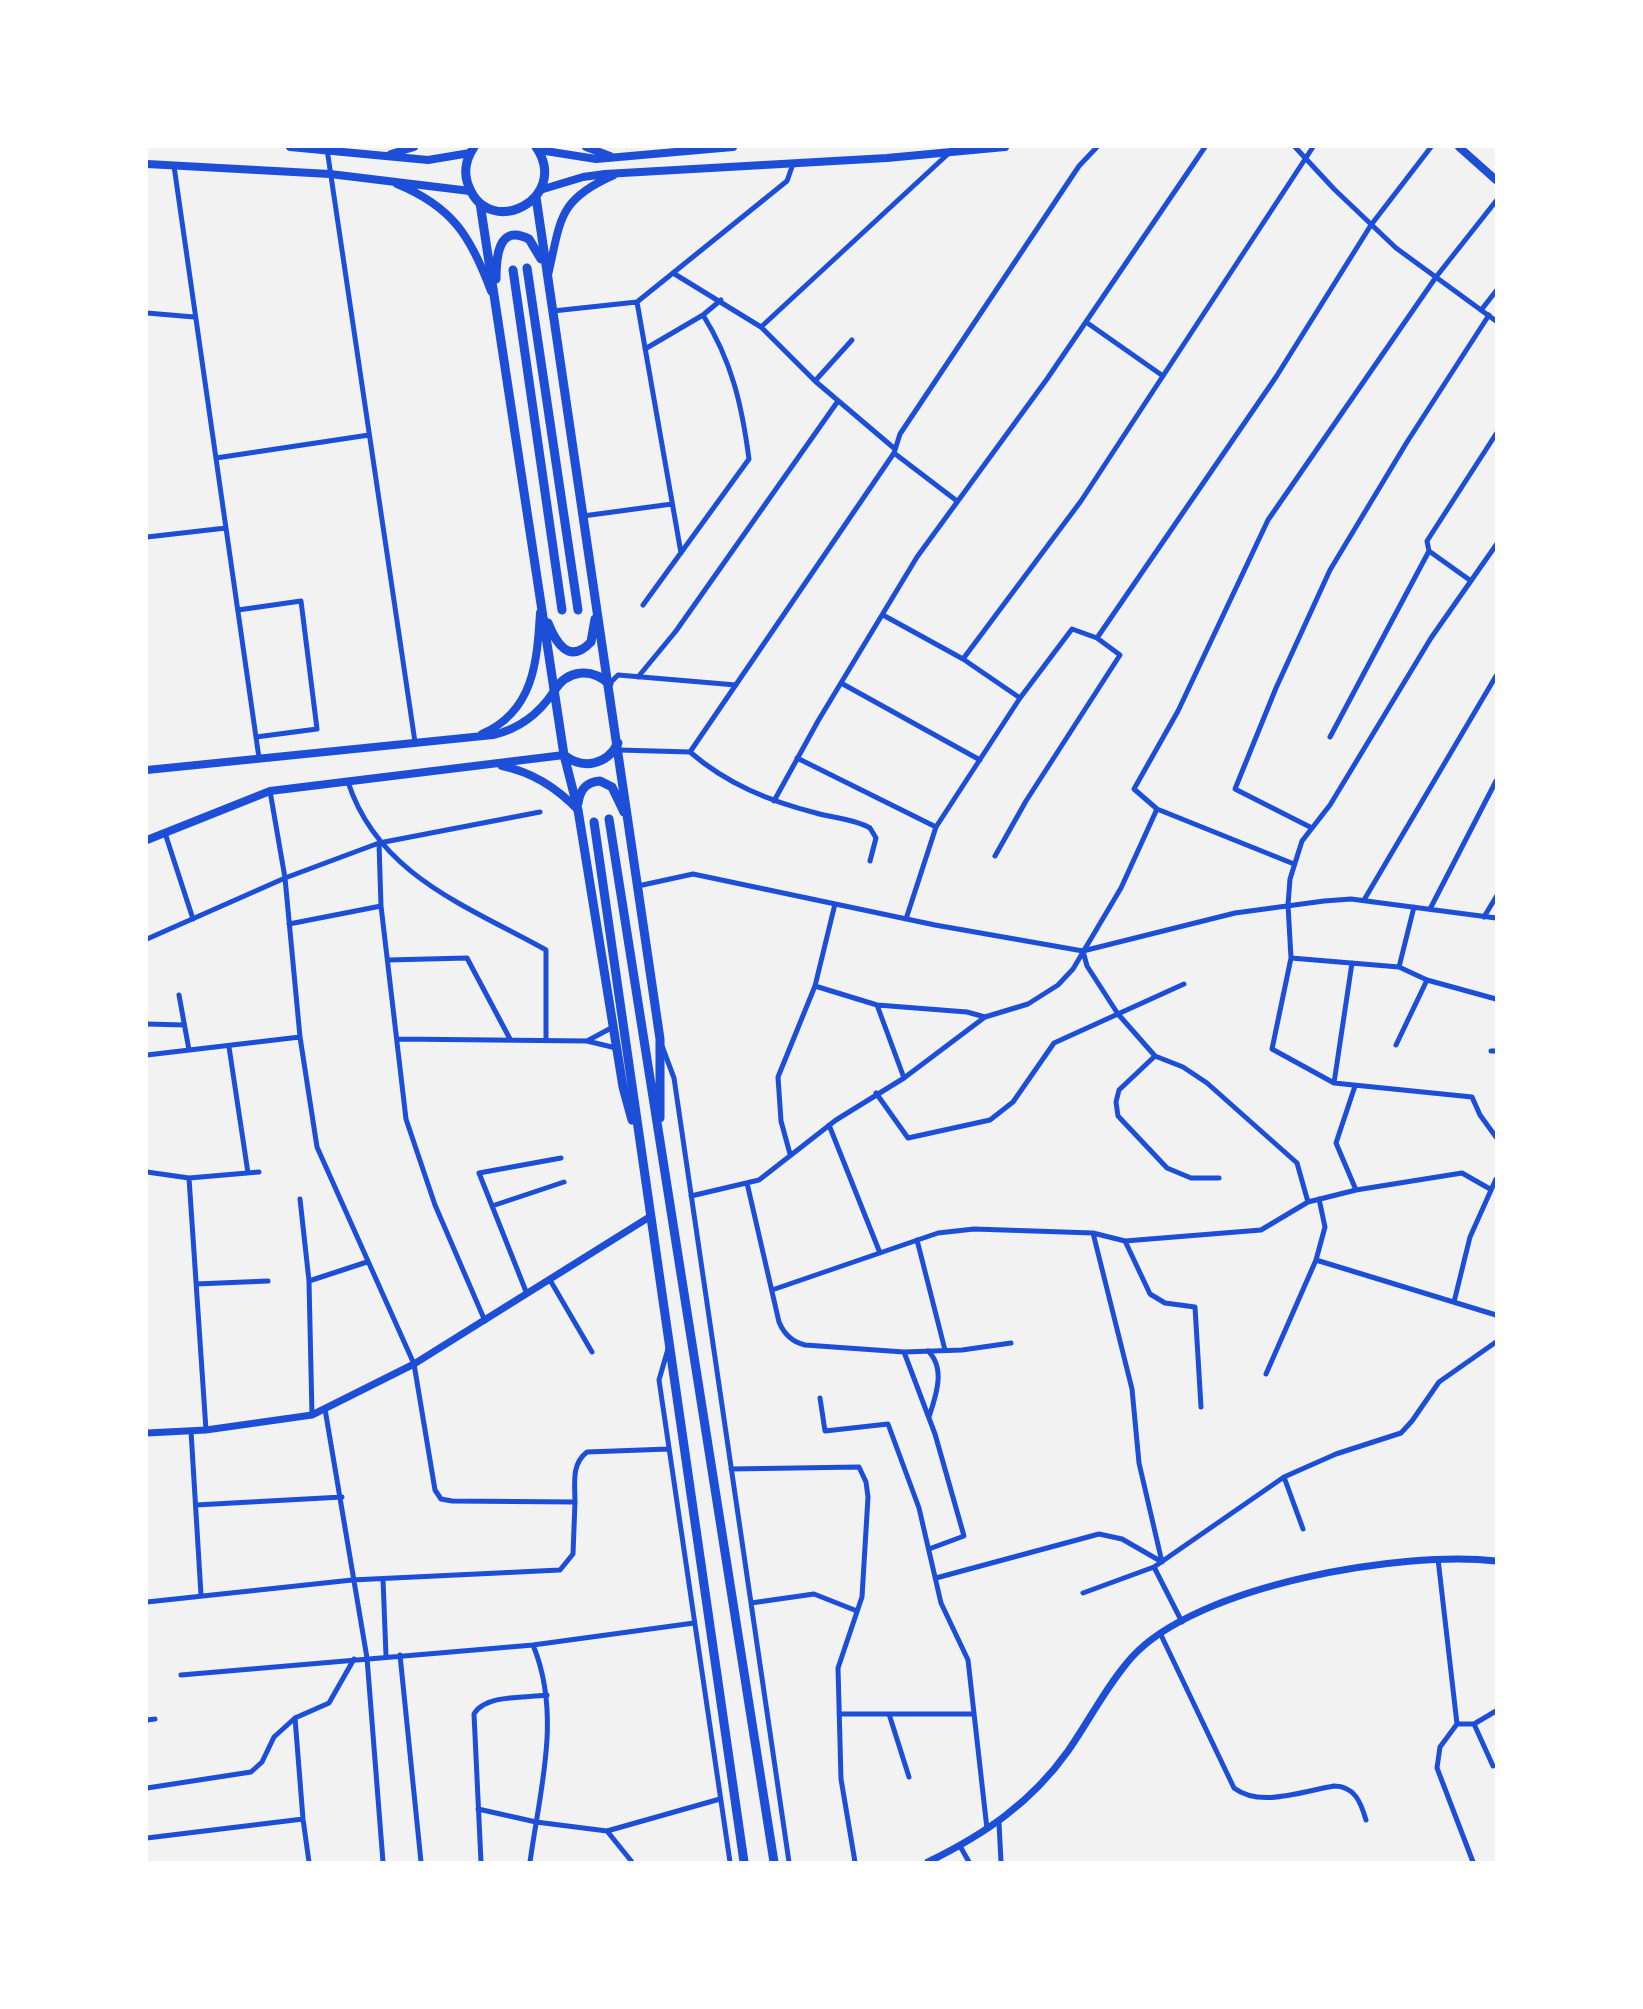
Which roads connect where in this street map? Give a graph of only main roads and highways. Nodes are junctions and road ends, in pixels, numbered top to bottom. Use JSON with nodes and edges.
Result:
{"nodes":[{"id":1,"x":290,"y":147,"type":"edge"},
{"id":2,"x":414,"y":147,"type":"edge"},
{"id":3,"x":586,"y":147,"type":"edge"},
{"id":4,"x":733,"y":147,"type":"edge"},
{"id":5,"x":1005,"y":147,"type":"edge"},
{"id":6,"x":326,"y":148,"type":"edge"},
{"id":7,"x":1462,"y":148,"type":"edge"},
{"id":8,"x":472,"y":149,"type":"edge"},
{"id":9,"x":538,"y":149,"type":"edge"},
{"id":10,"x":385,"y":155,"type":"junction"},
{"id":11,"x":616,"y":157,"type":"junction"},
{"id":12,"x":147,"y":164,"type":"edge"},
{"id":13,"x":617,"y":174,"type":"junction"},
{"id":14,"x":386,"y":180,"type":"junction"},
{"id":15,"x":1496,"y":180,"type":"edge"},
{"id":16,"x":470,"y":191,"type":"junction"},
{"id":17,"x":538,"y":194,"type":"junction"},
{"id":18,"x":480,"y":203,"type":"junction"},
{"id":19,"x":527,"y":268,"type":"dead end"},
{"id":20,"x":513,"y":270,"type":"dead end"},
{"id":21,"x":548,"y":278,"type":"junction"},
{"id":22,"x":496,"y":304,"type":"junction"},
{"id":23,"x":596,"y":597,"type":"junction"},
{"id":24,"x":541,"y":604,"type":"junction"},
{"id":25,"x":562,"y":610,"type":"dead end"},
{"id":26,"x":578,"y":610,"type":"dead end"},
{"id":27,"x":609,"y":684,"type":"junction"},
{"id":28,"x":554,"y":691,"type":"junction"},
{"id":29,"x":477,"y":736,"type":"junction"},
{"id":30,"x":619,"y":747,"type":"junction"},
{"id":31,"x":564,"y":755,"type":"junction"},
{"id":32,"x":496,"y":764,"type":"junction"},
{"id":33,"x":147,"y":770,"type":"edge"},
{"id":34,"x":578,"y":810,"type":"junction"},
{"id":35,"x":609,"y":819,"type":"dead end"},
{"id":36,"x":594,"y":822,"type":"dead end"},
{"id":37,"x":629,"y":822,"type":"junction"},
{"id":38,"x":147,"y":840,"type":"edge"},
{"id":39,"x":642,"y":1150,"type":"junction"},
{"id":40,"x":660,"y":1150,"type":"junction"},
{"id":41,"x":744,"y":1862,"type":"edge"},
{"id":42,"x":774,"y":1862,"type":"edge"}],
"edges":[{"from":1,"to":6,"type":"main road"},
{"from":2,"to":10,"type":"main road"},
{"from":3,"to":11,"type":"main road"},
{"from":4,"to":11,"type":"main road"},
{"from":5,"to":13,"type":"main road"},
{"from":6,"to":10,"type":"main road"},
{"from":7,"to":15,"type":"main road"},
{"from":8,"to":10,"type":"main road"},
{"from":8,"to":16,"type":"highway"},
{"from":9,"to":11,"type":"main road"},
{"from":9,"to":17,"type":"highway"},
{"from":12,"to":14,"type":"main road"},
{"from":13,"to":17,"type":"main road"},
{"from":13,"to":21,"type":"main road"},
{"from":14,"to":16,"type":"main road"},
{"from":14,"to":22,"type":"main road"},
{"from":16,"to":18,"type":"highway"},
{"from":17,"to":18,"type":"highway"},
{"from":17,"to":21,"type":"highway"},
{"from":18,"to":22,"type":"highway"},
{"from":19,"to":26,"type":"highway"},
{"from":20,"to":25,"type":"highway"},
{"from":21,"to":22,"type":"highway"},
{"from":21,"to":23,"type":"highway"},
{"from":22,"to":24,"type":"highway"},
{"from":23,"to":24,"type":"highway"},
{"from":23,"to":27,"type":"highway"},
{"from":24,"to":28,"type":"highway"},
{"from":24,"to":29,"type":"main road"},
{"from":27,"to":28,"type":"highway"},
{"from":27,"to":30,"type":"highway"},
{"from":28,"to":29,"type":"main road"},
{"from":28,"to":31,"type":"highway"},
{"from":29,"to":33,"type":"main road"},
{"from":30,"to":31,"type":"highway"},
{"from":30,"to":37,"type":"highway"},
{"from":31,"to":32,"type":"main road"},
{"from":31,"to":34,"type":"highway"},
{"from":32,"to":34,"type":"main road"},
{"from":32,"to":38,"type":"main road"},
{"from":34,"to":37,"type":"highway"},
{"from":34,"to":39,"type":"highway"},
{"from":35,"to":40,"type":"highway"},
{"from":36,"to":39,"type":"highway"},
{"from":37,"to":40,"type":"highway"},
{"from":39,"to":41,"type":"highway"},
{"from":40,"to":42,"type":"highway"}]}
